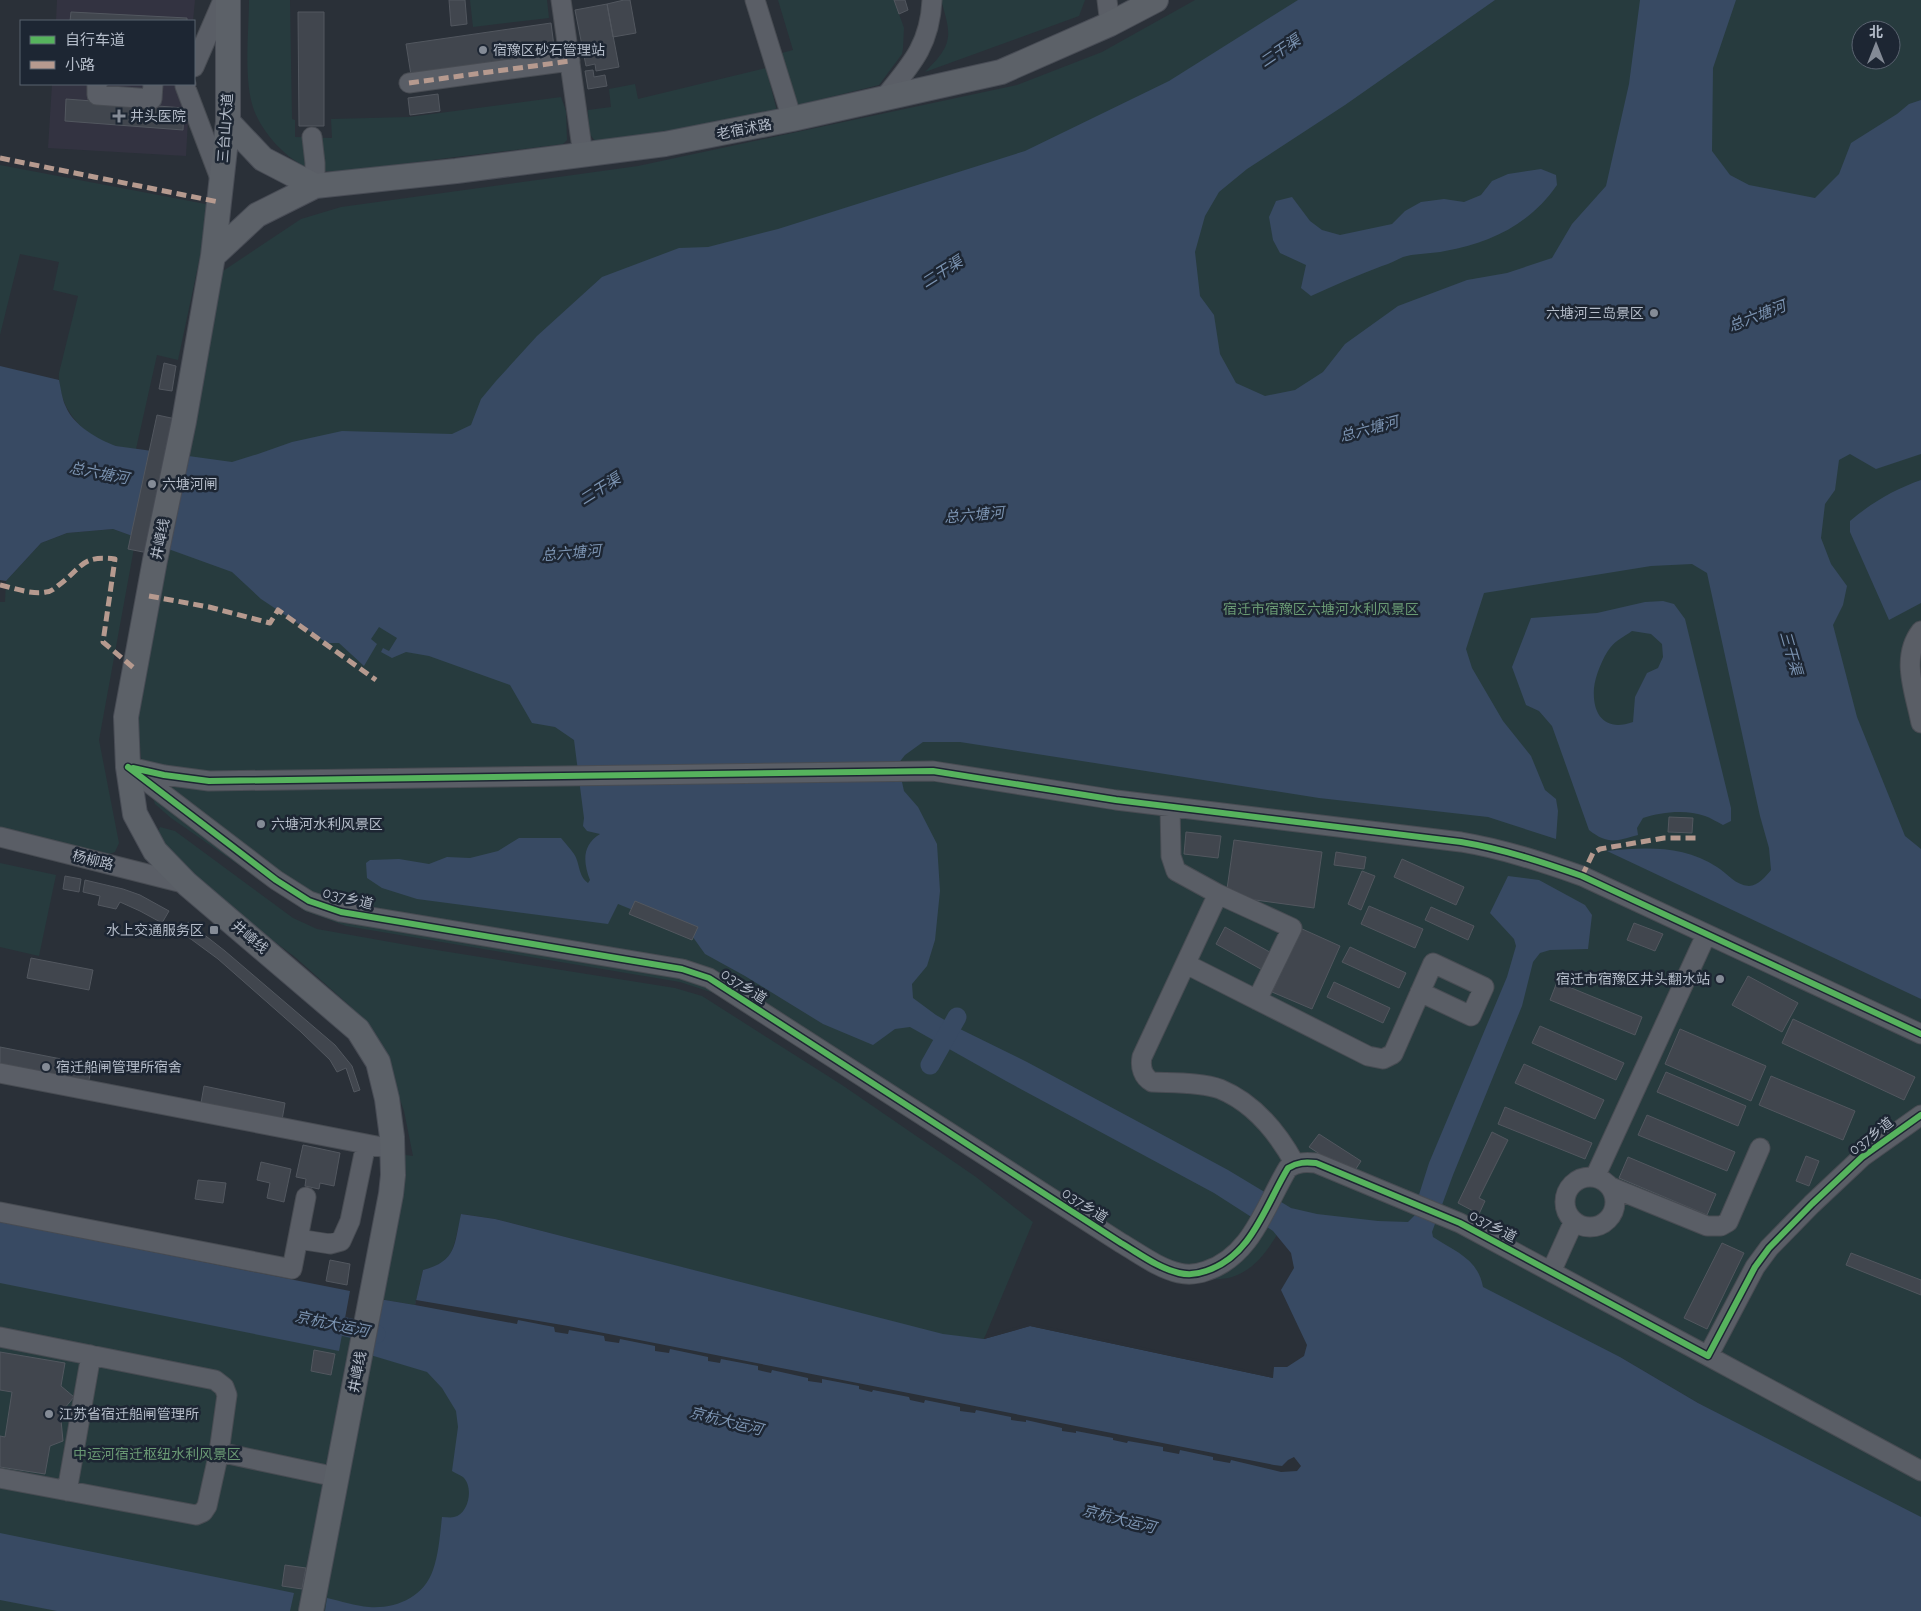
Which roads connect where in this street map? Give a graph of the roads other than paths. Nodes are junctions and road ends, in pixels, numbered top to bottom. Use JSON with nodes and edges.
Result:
{"nodes":[{"id":1,"x":223,"y":0,"type":"edge"},
{"id":2,"x":228,"y":0,"type":"edge"},
{"id":3,"x":562,"y":0,"type":"edge"},
{"id":4,"x":755,"y":0,"type":"edge"},
{"id":5,"x":932,"y":0,"type":"edge"},
{"id":6,"x":1107,"y":0,"type":"edge"},
{"id":7,"x":1156,"y":0,"type":"edge"},
{"id":8,"x":1110,"y":24,"type":"junction"},
{"id":9,"x":570,"y":61,"type":"junction"},
{"id":10,"x":195,"y":65,"type":"edge"},
{"id":11,"x":409,"y":83,"type":"dead end"},
{"id":12,"x":97,"y":85,"type":"edge"},
{"id":13,"x":153,"y":85,"type":"edge"},
{"id":14,"x":186,"y":85,"type":"edge"},
{"id":15,"x":884,"y":98,"type":"junction"},
{"id":16,"x":792,"y":119,"type":"junction"},
{"id":17,"x":228,"y":122,"type":"junction"},
{"id":18,"x":312,"y":137,"type":"dead end"},
{"id":19,"x":583,"y":155,"type":"junction"},
{"id":20,"x":221,"y":181,"type":"junction"},
{"id":21,"x":315,"y":186,"type":"junction"},
{"id":22,"x":213,"y":256,"type":"junction"},
{"id":23,"x":1921,"y":631,"type":"edge"},
{"id":24,"x":1921,"y":722,"type":"edge"},
{"id":25,"x":128,"y":767,"type":"junction"},
{"id":26,"x":1170,"y":807,"type":"junction"},
{"id":27,"x":0,"y":837,"type":"edge"},
{"id":28,"x":187,"y":884,"type":"junction"},
{"id":29,"x":1218,"y":894,"type":"junction"},
{"id":30,"x":1706,"y":935,"type":"junction"},
{"id":31,"x":1186,"y":964,"type":"junction"},
{"id":32,"x":1420,"y":992,"type":"dead end"},
{"id":33,"x":1257,"y":1000,"type":"junction"},
{"id":34,"x":1921,"y":1034,"type":"edge"},
{"id":35,"x":0,"y":1073,"type":"edge"},
{"id":36,"x":1921,"y":1115,"type":"edge"},
{"id":37,"x":366,"y":1144,"type":"junction"},
{"id":38,"x":1760,"y":1148,"type":"dead end"},
{"id":39,"x":392,"y":1149,"type":"junction"},
{"id":40,"x":1290,"y":1169,"type":"junction"},
{"id":41,"x":1603,"y":1182,"type":"junction"},
{"id":42,"x":306,"y":1196,"type":"dead end"},
{"id":43,"x":0,"y":1212,"type":"edge"},
{"id":44,"x":1574,"y":1221,"type":"junction"},
{"id":45,"x":298,"y":1239,"type":"junction"},
{"id":46,"x":1551,"y":1272,"type":"junction"},
{"id":47,"x":0,"y":1338,"type":"edge"},
{"id":48,"x":91,"y":1356,"type":"junction"},
{"id":49,"x":1708,"y":1356,"type":"junction"},
{"id":50,"x":219,"y":1452,"type":"junction"},
{"id":51,"x":1921,"y":1471,"type":"edge"},
{"id":52,"x":336,"y":1477,"type":"junction"},
{"id":53,"x":0,"y":1478,"type":"edge"},
{"id":54,"x":67,"y":1491,"type":"junction"},
{"id":55,"x":311,"y":1611,"type":"edge"}],
"edges":[{"from":1,"to":10,"type":"street"},
{"from":2,"to":17,"type":"main road","name":"三台山大道"},
{"from":3,"to":9,"type":"street"},
{"from":4,"to":16,"type":"street"},
{"from":5,"to":15,"type":"street"},
{"from":6,"to":8,"type":"street"},
{"from":7,"to":8,"type":"main road","name":"老宿沭路"},
{"from":8,"to":15,"type":"main road","name":"老宿沭路"},
{"from":9,"to":11,"type":"street"},
{"from":9,"to":19,"type":"street"},
{"from":12,"to":13,"type":"street"},
{"from":14,"to":20,"type":"street"},
{"from":15,"to":16,"type":"main road","name":"老宿沭路"},
{"from":16,"to":19,"type":"main road","name":"老宿沭路"},
{"from":17,"to":20,"type":"main road","name":"三台山大道"},
{"from":17,"to":21,"type":"main road"},
{"from":18,"to":21,"type":"street"},
{"from":19,"to":21,"type":"main road","name":"老宿沭路"},
{"from":20,"to":22,"type":"main road","name":"三台山大道"},
{"from":21,"to":22,"type":"main road","name":"老宿沭路"},
{"from":22,"to":25,"type":"main road","name":"井嶂线"},
{"from":23,"to":24,"type":"street"},
{"from":25,"to":26,"type":"street"},
{"from":25,"to":28,"type":"main road","name":"井嶂线"},
{"from":25,"to":40,"type":"street","name":"037乡道"},
{"from":26,"to":29,"type":"street"},
{"from":26,"to":30,"type":"street"},
{"from":27,"to":28,"type":"street","name":"杨柳路"},
{"from":28,"to":39,"type":"main road","name":"井嶂线"},
{"from":29,"to":31,"type":"street"},
{"from":29,"to":33,"type":"street"},
{"from":30,"to":34,"type":"street"},
{"from":30,"to":41,"type":"street"},
{"from":31,"to":33,"type":"street"},
{"from":31,"to":40,"type":"street"},
{"from":32,"to":33,"type":"street"},
{"from":35,"to":37,"type":"street"},
{"from":36,"to":49,"type":"street","name":"037乡道"},
{"from":37,"to":39,"type":"street"},
{"from":37,"to":45,"type":"street"},
{"from":38,"to":41,"type":"street"},
{"from":39,"to":52,"type":"main road","name":"井嶂线"},
{"from":40,"to":46,"type":"street","name":"037乡道"},
{"from":41,"to":44,"type":"street"},
{"from":41,"to":44,"type":"street"},
{"from":42,"to":45,"type":"street"},
{"from":43,"to":45,"type":"street"},
{"from":44,"to":46,"type":"street"},
{"from":46,"to":49,"type":"street","name":"037乡道"},
{"from":47,"to":48,"type":"street"},
{"from":48,"to":50,"type":"street"},
{"from":48,"to":54,"type":"street"},
{"from":49,"to":51,"type":"street"},
{"from":50,"to":52,"type":"street"},
{"from":50,"to":54,"type":"street"},
{"from":52,"to":55,"type":"main road","name":"井嶂线"},
{"from":53,"to":54,"type":"street"}]}
